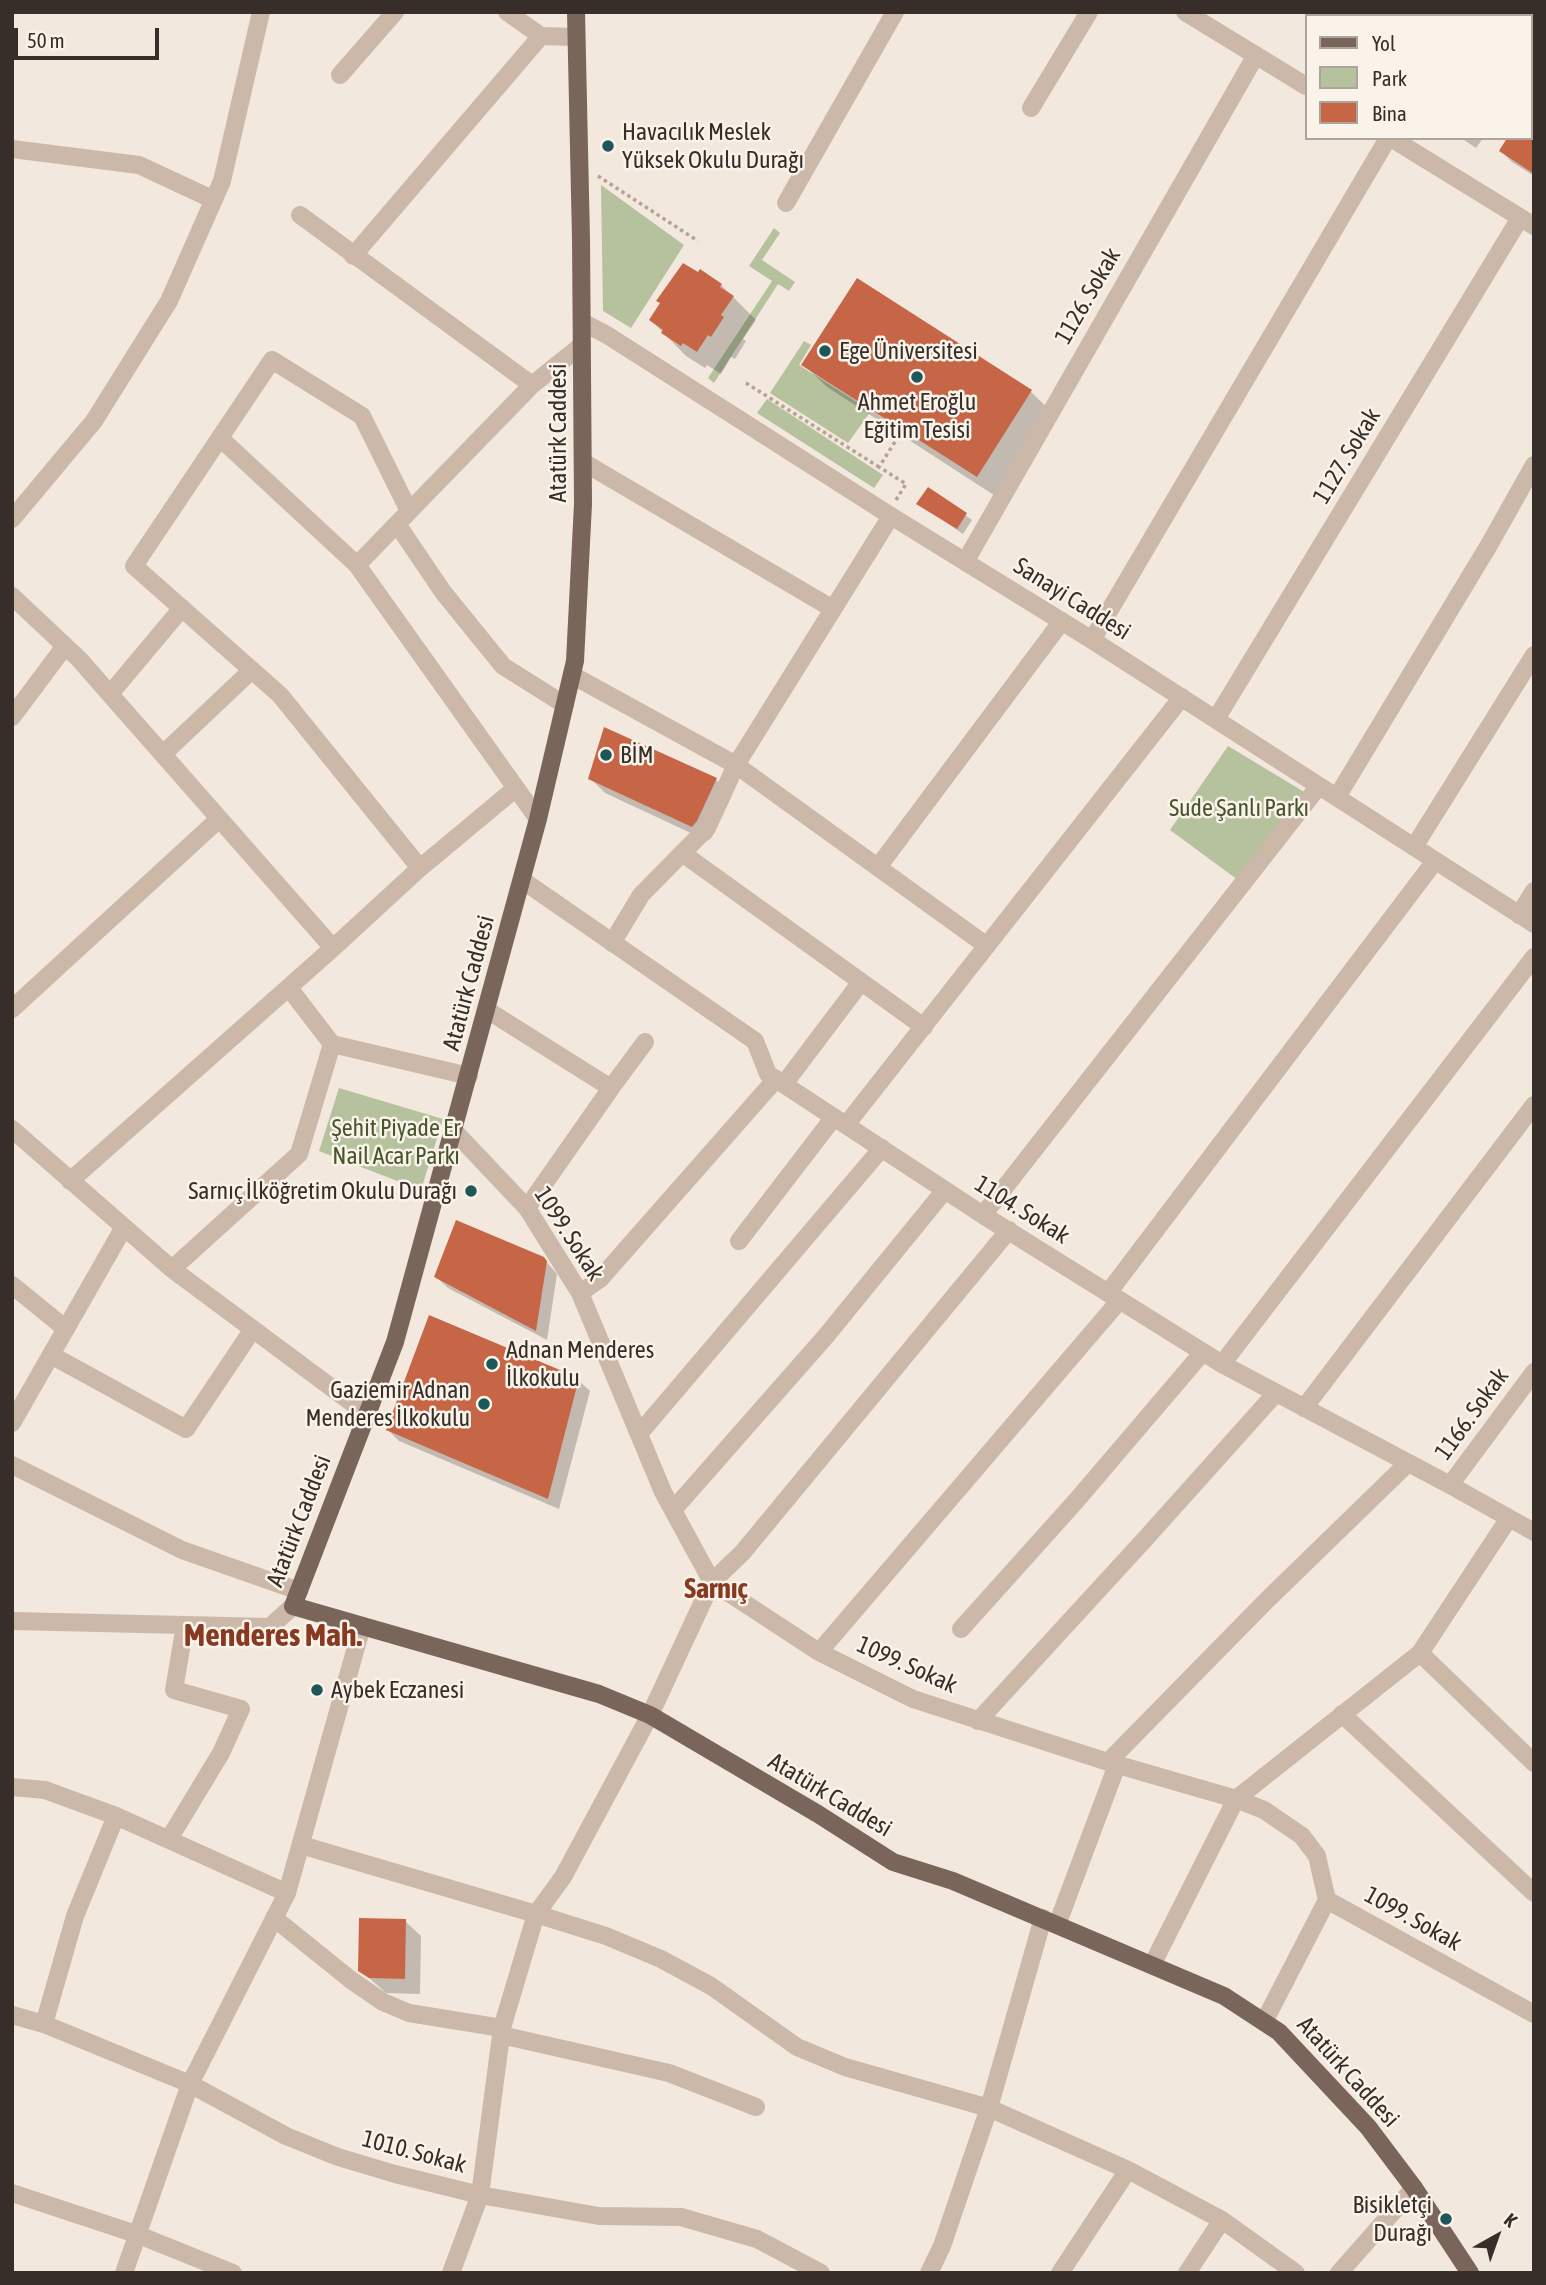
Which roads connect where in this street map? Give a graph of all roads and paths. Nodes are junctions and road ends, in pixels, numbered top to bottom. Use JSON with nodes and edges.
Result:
{"nodes":[{"id":1,"x":261,"y":12,"type":"edge"},
{"id":2,"x":395,"y":12,"type":"edge"},
{"id":3,"x":507,"y":12,"type":"edge"},
{"id":4,"x":576,"y":12,"type":"edge"},
{"id":5,"x":895,"y":12,"type":"edge"},
{"id":6,"x":1089,"y":12,"type":"edge"},
{"id":7,"x":1185,"y":12,"type":"edge"},
{"id":8,"x":541,"y":36,"type":"junction"},
{"id":9,"x":576,"y":37,"type":"junction"},
{"id":10,"x":1256,"y":55,"type":"junction"},
{"id":11,"x":340,"y":75,"type":"dead end"},
{"id":12,"x":1304,"y":85,"type":"edge"},
{"id":13,"x":1031,"y":108,"type":"dead end"},
{"id":14,"x":1389,"y":140,"type":"edge"},
{"id":15,"x":1393,"y":140,"type":"edge"},
{"id":16,"x":12,"y":149,"type":"edge"},
{"id":17,"x":596,"y":175,"type":"dead end"},
{"id":18,"x":214,"y":200,"type":"junction"},
{"id":19,"x":786,"y":204,"type":"dead end"},
{"id":20,"x":300,"y":215,"type":"dead end"},
{"id":21,"x":1527,"y":222,"type":"edge"},
{"id":22,"x":698,"y":241,"type":"dead end"},
{"id":23,"x":353,"y":256,"type":"junction"},
{"id":24,"x":582,"y":322,"type":"junction"},
{"id":25,"x":582,"y":345,"type":"junction"},
{"id":26,"x":746,"y":383,"type":"dead end"},
{"id":27,"x":532,"y":385,"type":"junction"},
{"id":28,"x":900,"y":434,"type":"dead end"},
{"id":29,"x":220,"y":438,"type":"junction"},
{"id":30,"x":583,"y":462,"type":"junction"},
{"id":31,"x":1534,"y":465,"type":"edge"},
{"id":32,"x":879,"y":467,"type":"junction"},
{"id":33,"x":889,"y":514,"type":"junction"},
{"id":34,"x":403,"y":518,"type":"junction"},
{"id":35,"x":12,"y":519,"type":"edge"},
{"id":36,"x":965,"y":562,"type":"junction"},
{"id":37,"x":357,"y":565,"type":"junction"},
{"id":38,"x":12,"y":596,"type":"edge"},
{"id":39,"x":182,"y":608,"type":"junction"},
{"id":40,"x":833,"y":609,"type":"junction"},
{"id":41,"x":1062,"y":621,"type":"junction"},
{"id":42,"x":1092,"y":640,"type":"junction"},
{"id":43,"x":65,"y":646,"type":"junction"},
{"id":44,"x":1534,"y":655,"type":"edge"},
{"id":45,"x":252,"y":670,"type":"junction"},
{"id":46,"x":572,"y":676,"type":"junction"},
{"id":47,"x":110,"y":694,"type":"junction"},
{"id":48,"x":1182,"y":697,"type":"junction"},
{"id":49,"x":565,"y":705,"type":"junction"},
{"id":50,"x":12,"y":717,"type":"edge"},
{"id":51,"x":1216,"y":719,"type":"junction"},
{"id":52,"x":163,"y":754,"type":"junction"},
{"id":53,"x":736,"y":765,"type":"junction"},
{"id":54,"x":1319,"y":786,"type":"junction"},
{"id":55,"x":516,"y":789,"type":"junction"},
{"id":56,"x":1337,"y":797,"type":"junction"},
{"id":57,"x":219,"y":819,"type":"junction"},
{"id":58,"x":538,"y":819,"type":"junction"},
{"id":59,"x":1414,"y":847,"type":"junction"},
{"id":60,"x":682,"y":853,"type":"junction"},
{"id":61,"x":1435,"y":861,"type":"junction"},
{"id":62,"x":878,"y":867,"type":"junction"},
{"id":63,"x":420,"y":868,"type":"junction"},
{"id":64,"x":522,"y":880,"type":"junction"},
{"id":65,"x":1534,"y":891,"type":"edge"},
{"id":66,"x":1526,"y":920,"type":"edge"},
{"id":67,"x":612,"y":943,"type":"junction"},
{"id":68,"x":987,"y":946,"type":"junction"},
{"id":69,"x":333,"y":948,"type":"junction"},
{"id":70,"x":1534,"y":957,"type":"edge"},
{"id":71,"x":861,"y":982,"type":"junction"},
{"id":72,"x":289,"y":988,"type":"junction"},
{"id":73,"x":12,"y":1009,"type":"edge"},
{"id":74,"x":487,"y":1010,"type":"junction"},
{"id":75,"x":924,"y":1027,"type":"junction"},
{"id":76,"x":645,"y":1042,"type":"dead end"},
{"id":77,"x":332,"y":1044,"type":"junction"},
{"id":78,"x":469,"y":1076,"type":"junction"},
{"id":79,"x":780,"y":1082,"type":"junction"},
{"id":80,"x":611,"y":1088,"type":"junction"},
{"id":81,"x":1534,"y":1105,"type":"edge"},
{"id":82,"x":840,"y":1121,"type":"junction"},
{"id":83,"x":12,"y":1129,"type":"edge"},
{"id":84,"x":454,"y":1130,"type":"junction"},
{"id":85,"x":882,"y":1148,"type":"junction"},
{"id":86,"x":70,"y":1181,"type":"junction"},
{"id":87,"x":945,"y":1190,"type":"junction"},
{"id":88,"x":527,"y":1208,"type":"junction"},
{"id":89,"x":983,"y":1215,"type":"junction"},
{"id":90,"x":124,"y":1227,"type":"junction"},
{"id":91,"x":1009,"y":1230,"type":"junction"},
{"id":92,"x":739,"y":1241,"type":"dead end"},
{"id":93,"x":172,"y":1269,"type":"junction"},
{"id":94,"x":12,"y":1285,"type":"edge"},
{"id":95,"x":580,"y":1293,"type":"junction"},
{"id":96,"x":1114,"y":1297,"type":"junction"},
{"id":97,"x":66,"y":1329,"type":"junction"},
{"id":98,"x":253,"y":1329,"type":"junction"},
{"id":99,"x":1202,"y":1352,"type":"junction"},
{"id":100,"x":51,"y":1355,"type":"junction"},
{"id":101,"x":1222,"y":1364,"type":"junction"},
{"id":102,"x":1534,"y":1372,"type":"edge"},
{"id":103,"x":1276,"y":1393,"type":"junction"},
{"id":104,"x":1304,"y":1408,"type":"junction"},
{"id":105,"x":367,"y":1414,"type":"junction"},
{"id":106,"x":12,"y":1423,"type":"edge"},
{"id":107,"x":639,"y":1434,"type":"junction"},
{"id":108,"x":1408,"y":1463,"type":"junction"},
{"id":109,"x":12,"y":1465,"type":"edge"},
{"id":110,"x":1450,"y":1485,"type":"junction"},
{"id":111,"x":673,"y":1510,"type":"junction"},
{"id":112,"x":1509,"y":1518,"type":"junction"},
{"id":113,"x":1534,"y":1532,"type":"edge"},
{"id":114,"x":712,"y":1582,"type":"junction"},
{"id":115,"x":296,"y":1598,"type":"junction"},
{"id":116,"x":12,"y":1621,"type":"edge"},
{"id":117,"x":185,"y":1625,"type":"junction"},
{"id":118,"x":362,"y":1626,"type":"junction"},
{"id":119,"x":961,"y":1629,"type":"dead end"},
{"id":120,"x":819,"y":1652,"type":"junction"},
{"id":121,"x":1420,"y":1653,"type":"junction"},
{"id":122,"x":1342,"y":1714,"type":"junction"},
{"id":123,"x":650,"y":1715,"type":"junction"},
{"id":124,"x":978,"y":1721,"type":"junction"},
{"id":125,"x":1534,"y":1763,"type":"edge"},
{"id":126,"x":1113,"y":1764,"type":"junction"},
{"id":127,"x":12,"y":1787,"type":"edge"},
{"id":128,"x":1236,"y":1799,"type":"junction"},
{"id":129,"x":117,"y":1816,"type":"junction"},
{"id":130,"x":169,"y":1839,"type":"junction"},
{"id":131,"x":301,"y":1845,"type":"junction"},
{"id":132,"x":287,"y":1893,"type":"junction"},
{"id":133,"x":1534,"y":1893,"type":"edge"},
{"id":134,"x":1327,"y":1900,"type":"junction"},
{"id":135,"x":536,"y":1914,"type":"junction"},
{"id":136,"x":274,"y":1918,"type":"junction"},
{"id":137,"x":1050,"y":1922,"type":"junction"},
{"id":138,"x":1152,"y":1965,"type":"junction"},
{"id":139,"x":1534,"y":2014,"type":"edge"},
{"id":140,"x":12,"y":2015,"type":"edge"},
{"id":141,"x":1264,"y":2022,"type":"junction"},
{"id":142,"x":44,"y":2024,"type":"junction"},
{"id":143,"x":502,"y":2031,"type":"junction"},
{"id":144,"x":190,"y":2084,"type":"junction"},
{"id":145,"x":756,"y":2107,"type":"dead end"},
{"id":146,"x":989,"y":2108,"type":"junction"},
{"id":147,"x":1128,"y":2170,"type":"junction"},
{"id":148,"x":1414,"y":2188,"type":"junction"},
{"id":149,"x":12,"y":2193,"type":"edge"},
{"id":150,"x":481,"y":2195,"type":"junction"},
{"id":151,"x":1222,"y":2220,"type":"junction"},
{"id":152,"x":136,"y":2234,"type":"junction"},
{"id":153,"x":1464,"y":2270,"type":"edge"},
{"id":154,"x":124,"y":2273,"type":"edge"},
{"id":155,"x":233,"y":2273,"type":"edge"},
{"id":156,"x":451,"y":2273,"type":"edge"},
{"id":157,"x":821,"y":2273,"type":"edge"},
{"id":158,"x":929,"y":2273,"type":"edge"},
{"id":159,"x":1060,"y":2273,"type":"edge"},
{"id":160,"x":1187,"y":2273,"type":"edge"},
{"id":161,"x":1296,"y":2273,"type":"edge"},
{"id":162,"x":1339,"y":2273,"type":"edge"}],
"edges":[{"from":1,"to":18,"type":"street"},
{"from":2,"to":11,"type":"street"},
{"from":3,"to":8,"type":"street"},
{"from":4,"to":9,"type":"main road","name":"Atatürk Caddesi"},
{"from":5,"to":19,"type":"street"},
{"from":6,"to":13,"type":"street"},
{"from":7,"to":10,"type":"street"},
{"from":8,"to":9,"type":"street"},
{"from":8,"to":23,"type":"street"},
{"from":9,"to":24,"type":"main road","name":"Atatürk Caddesi"},
{"from":10,"to":12,"type":"street"},
{"from":10,"to":36,"type":"street","name":"1126. Sokak"},
{"from":14,"to":42,"type":"street"},
{"from":15,"to":21,"type":"street"},
{"from":16,"to":18,"type":"street"},
{"from":17,"to":22,"type":"path"},
{"from":18,"to":35,"type":"street"},
{"from":20,"to":23,"type":"street"},
{"from":21,"to":51,"type":"street","name":"1127. Sokak"},
{"from":23,"to":27,"type":"street"},
{"from":24,"to":25,"type":"main road","name":"Atatürk Caddesi"},
{"from":24,"to":33,"type":"street","name":"Sanayi Caddesi"},
{"from":25,"to":27,"type":"street"},
{"from":25,"to":30,"type":"main road","name":"Atatürk Caddesi"},
{"from":26,"to":32,"type":"path"},
{"from":27,"to":34,"type":"street"},
{"from":28,"to":32,"type":"path"},
{"from":29,"to":34,"type":"street"},
{"from":29,"to":37,"type":"street"},
{"from":29,"to":39,"type":"street"},
{"from":30,"to":40,"type":"street"},
{"from":30,"to":46,"type":"main road","name":"Atatürk Caddesi"},
{"from":31,"to":56,"type":"street"},
{"from":32,"to":33,"type":"path"},
{"from":33,"to":36,"type":"street","name":"Sanayi Caddesi"},
{"from":33,"to":40,"type":"street"},
{"from":34,"to":37,"type":"street"},
{"from":34,"to":49,"type":"street"},
{"from":36,"to":41,"type":"street","name":"Sanayi Caddesi"},
{"from":37,"to":55,"type":"street"},
{"from":38,"to":43,"type":"street"},
{"from":39,"to":45,"type":"street"},
{"from":39,"to":47,"type":"street"},
{"from":40,"to":53,"type":"street"},
{"from":41,"to":42,"type":"street","name":"Sanayi Caddesi"},
{"from":41,"to":62,"type":"street"},
{"from":42,"to":48,"type":"street","name":"Sanayi Caddesi"},
{"from":43,"to":47,"type":"street"},
{"from":43,"to":50,"type":"street"},
{"from":44,"to":59,"type":"street"},
{"from":45,"to":52,"type":"street"},
{"from":45,"to":63,"type":"street"},
{"from":46,"to":49,"type":"main road","name":"Atatürk Caddesi"},
{"from":46,"to":53,"type":"street"},
{"from":47,"to":52,"type":"street"},
{"from":48,"to":51,"type":"street","name":"Sanayi Caddesi"},
{"from":48,"to":68,"type":"street"},
{"from":49,"to":58,"type":"main road","name":"Atatürk Caddesi"},
{"from":51,"to":54,"type":"street","name":"Sanayi Caddesi"},
{"from":52,"to":57,"type":"street"},
{"from":53,"to":60,"type":"street"},
{"from":53,"to":62,"type":"street"},
{"from":54,"to":56,"type":"street","name":"Sanayi Caddesi"},
{"from":54,"to":89,"type":"street"},
{"from":55,"to":58,"type":"street"},
{"from":55,"to":63,"type":"street"},
{"from":56,"to":59,"type":"street","name":"Sanayi Caddesi"},
{"from":57,"to":69,"type":"street"},
{"from":57,"to":73,"type":"street"},
{"from":58,"to":64,"type":"main road","name":"Atatürk Caddesi"},
{"from":59,"to":61,"type":"street","name":"Sanayi Caddesi"},
{"from":60,"to":67,"type":"street"},
{"from":60,"to":71,"type":"street"},
{"from":61,"to":66,"type":"street","name":"Sanayi Caddesi"},
{"from":61,"to":96,"type":"street"},
{"from":62,"to":68,"type":"street"},
{"from":63,"to":69,"type":"street"},
{"from":64,"to":67,"type":"street","name":"1104. Sokak"},
{"from":64,"to":74,"type":"main road","name":"Atatürk Caddesi"},
{"from":65,"to":66,"type":"street"},
{"from":67,"to":79,"type":"street","name":"1104. Sokak"},
{"from":68,"to":75,"type":"street"},
{"from":69,"to":72,"type":"street"},
{"from":70,"to":101,"type":"street"},
{"from":71,"to":75,"type":"street"},
{"from":71,"to":79,"type":"street"},
{"from":72,"to":77,"type":"street"},
{"from":72,"to":86,"type":"street"},
{"from":74,"to":78,"type":"main road","name":"Atatürk Caddesi"},
{"from":74,"to":80,"type":"street"},
{"from":75,"to":82,"type":"street"},
{"from":76,"to":80,"type":"street"},
{"from":77,"to":78,"type":"street"},
{"from":77,"to":93,"type":"street"},
{"from":78,"to":84,"type":"main road","name":"Atatürk Caddesi"},
{"from":79,"to":82,"type":"street","name":"1104. Sokak"},
{"from":79,"to":95,"type":"street"},
{"from":80,"to":88,"type":"street"},
{"from":81,"to":104,"type":"street"},
{"from":82,"to":85,"type":"street","name":"1104. Sokak"},
{"from":82,"to":92,"type":"street"},
{"from":83,"to":86,"type":"street"},
{"from":84,"to":88,"type":"street","name":"1099. Sokak"},
{"from":84,"to":105,"type":"main road","name":"Atatürk Caddesi"},
{"from":85,"to":87,"type":"street","name":"1104. Sokak"},
{"from":85,"to":107,"type":"street"},
{"from":86,"to":90,"type":"street"},
{"from":87,"to":89,"type":"street","name":"1104. Sokak"},
{"from":87,"to":111,"type":"street"},
{"from":88,"to":95,"type":"street","name":"1099. Sokak"},
{"from":89,"to":91,"type":"street","name":"1104. Sokak"},
{"from":90,"to":93,"type":"street"},
{"from":90,"to":97,"type":"street"},
{"from":91,"to":96,"type":"street","name":"1104. Sokak"},
{"from":91,"to":114,"type":"street"},
{"from":93,"to":98,"type":"street"},
{"from":94,"to":97,"type":"street"},
{"from":95,"to":107,"type":"street","name":"1099. Sokak"},
{"from":96,"to":99,"type":"street","name":"1104. Sokak"},
{"from":96,"to":120,"type":"street"},
{"from":97,"to":100,"type":"street"},
{"from":98,"to":100,"type":"street"},
{"from":98,"to":105,"type":"street"},
{"from":99,"to":101,"type":"street","name":"1104. Sokak"},
{"from":99,"to":119,"type":"street"},
{"from":100,"to":106,"type":"street"},
{"from":101,"to":103,"type":"street","name":"1104. Sokak"},
{"from":102,"to":110,"type":"street","name":"1166. Sokak"},
{"from":103,"to":104,"type":"street","name":"1104. Sokak"},
{"from":103,"to":124,"type":"street"},
{"from":104,"to":108,"type":"street","name":"1104. Sokak"},
{"from":105,"to":115,"type":"main road","name":"Atatürk Caddesi"},
{"from":107,"to":111,"type":"street","name":"1099. Sokak"},
{"from":108,"to":110,"type":"street","name":"1104. Sokak"},
{"from":108,"to":126,"type":"street"},
{"from":109,"to":115,"type":"street"},
{"from":110,"to":112,"type":"street","name":"1104. Sokak"},
{"from":111,"to":114,"type":"street","name":"1099. Sokak"},
{"from":112,"to":113,"type":"street","name":"1104. Sokak"},
{"from":112,"to":121,"type":"street"},
{"from":114,"to":120,"type":"street","name":"1099. Sokak"},
{"from":114,"to":123,"type":"street"},
{"from":115,"to":117,"type":"street"},
{"from":115,"to":118,"type":"main road","name":"Atatürk Caddesi"},
{"from":116,"to":117,"type":"street"},
{"from":117,"to":130,"type":"street"},
{"from":118,"to":123,"type":"main road","name":"Atatürk Caddesi"},
{"from":118,"to":131,"type":"street"},
{"from":120,"to":124,"type":"street","name":"1099. Sokak"},
{"from":121,"to":122,"type":"street"},
{"from":121,"to":125,"type":"street"},
{"from":122,"to":128,"type":"street"},
{"from":122,"to":133,"type":"street"},
{"from":123,"to":135,"type":"street"},
{"from":123,"to":137,"type":"main road","name":"Atatürk Caddesi"},
{"from":124,"to":126,"type":"street","name":"1099. Sokak"},
{"from":126,"to":128,"type":"street","name":"1099. Sokak"},
{"from":126,"to":137,"type":"street"},
{"from":127,"to":129,"type":"street"},
{"from":128,"to":134,"type":"street","name":"1099. Sokak"},
{"from":128,"to":138,"type":"street"},
{"from":129,"to":130,"type":"street"},
{"from":129,"to":142,"type":"street"},
{"from":130,"to":132,"type":"street"},
{"from":131,"to":132,"type":"street"},
{"from":131,"to":135,"type":"street"},
{"from":132,"to":136,"type":"street"},
{"from":134,"to":139,"type":"street","name":"1099. Sokak"},
{"from":134,"to":141,"type":"street"},
{"from":135,"to":143,"type":"street"},
{"from":135,"to":146,"type":"street"},
{"from":136,"to":143,"type":"street"},
{"from":136,"to":144,"type":"street"},
{"from":137,"to":138,"type":"main road","name":"Atatürk Caddesi"},
{"from":137,"to":146,"type":"street"},
{"from":138,"to":141,"type":"main road","name":"Atatürk Caddesi"},
{"from":140,"to":142,"type":"street","name":"1010. Sokak"},
{"from":141,"to":148,"type":"main road","name":"Atatürk Caddesi"},
{"from":142,"to":144,"type":"street","name":"1010. Sokak"},
{"from":143,"to":145,"type":"street"},
{"from":143,"to":150,"type":"street"},
{"from":144,"to":150,"type":"street","name":"1010. Sokak"},
{"from":144,"to":152,"type":"street"},
{"from":146,"to":147,"type":"street"},
{"from":146,"to":158,"type":"street"},
{"from":147,"to":151,"type":"street"},
{"from":147,"to":159,"type":"street"},
{"from":148,"to":153,"type":"main road","name":"Atatürk Caddesi"},
{"from":148,"to":162,"type":"street"},
{"from":149,"to":152,"type":"street"},
{"from":150,"to":156,"type":"street"},
{"from":150,"to":157,"type":"street","name":"1010. Sokak"},
{"from":151,"to":160,"type":"street"},
{"from":151,"to":161,"type":"street"},
{"from":152,"to":154,"type":"street"},
{"from":152,"to":155,"type":"street"}]}
